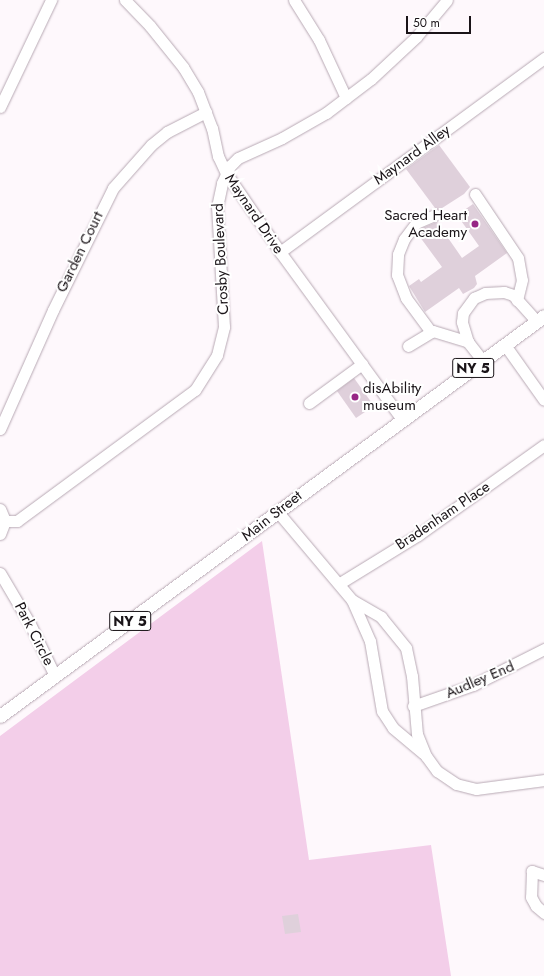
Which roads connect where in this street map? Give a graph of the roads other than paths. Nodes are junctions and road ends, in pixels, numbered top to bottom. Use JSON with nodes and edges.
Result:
{"nodes":[{"id":1,"x":50,"y":0,"type":"edge"},
{"id":2,"x":125,"y":0,"type":"edge"},
{"id":3,"x":294,"y":0,"type":"edge"},
{"id":4,"x":447,"y":0,"type":"edge"},
{"id":5,"x":544,"y":58,"type":"edge"},
{"id":6,"x":346,"y":98,"type":"junction"},
{"id":7,"x":0,"y":107,"type":"edge"},
{"id":8,"x":206,"y":112,"type":"junction"},
{"id":9,"x":226,"y":173,"type":"junction"},
{"id":10,"x":475,"y":194,"type":"dead end"},
{"id":11,"x":435,"y":215,"type":"dead end"},
{"id":12,"x":280,"y":252,"type":"junction"},
{"id":13,"x":517,"y":300,"type":"junction"},
{"id":14,"x":540,"y":319,"type":"edge"},
{"id":15,"x":431,"y":332,"type":"junction"},
{"id":16,"x":468,"y":342,"type":"junction"},
{"id":17,"x":505,"y":345,"type":"junction"},
{"id":18,"x":408,"y":346,"type":"dead end"},
{"id":19,"x":483,"y":361,"type":"junction"},
{"id":20,"x":362,"y":364,"type":"junction"},
{"id":21,"x":544,"y":400,"type":"edge"},
{"id":22,"x":309,"y":403,"type":"dead end"},
{"id":23,"x":402,"y":419,"type":"junction"},
{"id":24,"x":0,"y":429,"type":"edge"},
{"id":25,"x":544,"y":445,"type":"edge"},
{"id":26,"x":0,"y":509,"type":"edge"},
{"id":27,"x":277,"y":511,"type":"junction"},
{"id":28,"x":5,"y":521,"type":"junction"},
{"id":29,"x":0,"y":534,"type":"edge"},
{"id":30,"x":0,"y":573,"type":"edge"},
{"id":31,"x":340,"y":583,"type":"junction"},
{"id":32,"x":352,"y":600,"type":"junction"},
{"id":33,"x":544,"y":649,"type":"edge"},
{"id":34,"x":55,"y":676,"type":"junction"},
{"id":35,"x":413,"y":706,"type":"junction"},
{"id":36,"x":0,"y":716,"type":"edge"},
{"id":37,"x":426,"y":756,"type":"junction"},
{"id":38,"x":544,"y":780,"type":"edge"},
{"id":39,"x":544,"y":875,"type":"edge"},
{"id":40,"x":544,"y":913,"type":"edge"}],
"edges":[{"from":1,"to":7,"type":"street"},
{"from":2,"to":8,"type":"street","name":"Maynard Drive"},
{"from":3,"to":6,"type":"street"},
{"from":4,"to":6,"type":"street","name":"Crosby Boulevard"},
{"from":5,"to":12,"type":"street","name":"Maynard Alley"},
{"from":6,"to":9,"type":"street","name":"Crosby Boulevard"},
{"from":8,"to":9,"type":"street","name":"Maynard Drive"},
{"from":8,"to":24,"type":"street","name":"Garden Court"},
{"from":9,"to":12,"type":"street","name":"Maynard Drive"},
{"from":9,"to":28,"type":"street","name":"Crosby Boulevard"},
{"from":10,"to":13,"type":"street"},
{"from":11,"to":15,"type":"street"},
{"from":12,"to":20,"type":"street","name":"Maynard Drive"},
{"from":13,"to":14,"type":"street"},
{"from":13,"to":16,"type":"street"},
{"from":14,"to":17,"type":"main road","name":"Main Street","number":"NY 5"},
{"from":15,"to":16,"type":"street"},
{"from":15,"to":18,"type":"street"},
{"from":16,"to":19,"type":"street"},
{"from":17,"to":19,"type":"main road","name":"Main Street","number":"NY 5"},
{"from":17,"to":21,"type":"street"},
{"from":19,"to":23,"type":"main road","name":"Main Street","number":"NY 5"},
{"from":20,"to":22,"type":"street"},
{"from":20,"to":23,"type":"street","name":"Maynard Drive"},
{"from":23,"to":27,"type":"main road","name":"Main Street","number":"NY 5"},
{"from":25,"to":31,"type":"street","name":"Bradenham Place"},
{"from":26,"to":28,"type":"street"},
{"from":27,"to":31,"type":"street"},
{"from":27,"to":34,"type":"main road","name":"Main Street","number":"NY 5"},
{"from":28,"to":29,"type":"street"},
{"from":30,"to":34,"type":"street","name":"Park Circle"},
{"from":31,"to":32,"type":"street"},
{"from":32,"to":35,"type":"street"},
{"from":32,"to":37,"type":"street"},
{"from":33,"to":35,"type":"street","name":"Audley End"},
{"from":34,"to":36,"type":"main road","name":"Main Street","number":"NY 5"},
{"from":35,"to":37,"type":"street"},
{"from":37,"to":38,"type":"street"},
{"from":39,"to":40,"type":"street"}]}
